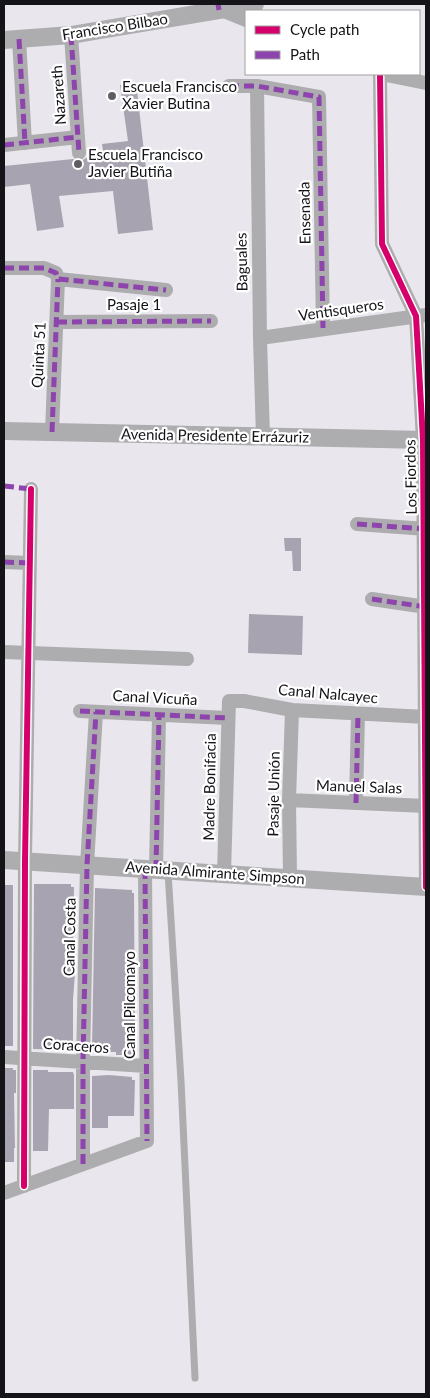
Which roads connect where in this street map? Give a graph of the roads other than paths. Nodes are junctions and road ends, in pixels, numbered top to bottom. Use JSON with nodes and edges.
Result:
{"nodes":[{"id":1,"x":255,"y":4,"type":"edge"},
{"id":2,"x":219,"y":7,"type":"edge"},
{"id":3,"x":245,"y":20,"type":"edge"},
{"id":4,"x":71,"y":35,"type":"junction"},
{"id":5,"x":12,"y":39,"type":"edge"},
{"id":6,"x":380,"y":75,"type":"edge"},
{"id":7,"x":385,"y":75,"type":"edge"},
{"id":8,"x":426,"y":83,"type":"edge"},
{"id":9,"x":228,"y":86,"type":"dead end"},
{"id":10,"x":257,"y":86,"type":"junction"},
{"id":11,"x":78,"y":137,"type":"junction"},
{"id":12,"x":25,"y":143,"type":"junction"},
{"id":13,"x":4,"y":145,"type":"edge"},
{"id":14,"x":79,"y":153,"type":"dead end"},
{"id":15,"x":4,"y":268,"type":"edge"},
{"id":16,"x":58,"y":279,"type":"junction"},
{"id":17,"x":166,"y":290,"type":"dead end"},
{"id":18,"x":421,"y":315,"type":"edge"},
{"id":19,"x":57,"y":322,"type":"junction"},
{"id":20,"x":211,"y":322,"type":"dead end"},
{"id":21,"x":323,"y":328,"type":"junction"},
{"id":22,"x":260,"y":338,"type":"junction"},
{"id":23,"x":4,"y":431,"type":"edge"},
{"id":24,"x":52,"y":432,"type":"junction"},
{"id":25,"x":262,"y":437,"type":"junction"},
{"id":26,"x":425,"y":440,"type":"edge"},
{"id":27,"x":31,"y":489,"type":"dead end"},
{"id":28,"x":357,"y":524,"type":"dead end"},
{"id":29,"x":425,"y":529,"type":"edge"},
{"id":30,"x":4,"y":562,"type":"edge"},
{"id":31,"x":29,"y":563,"type":"junction"},
{"id":32,"x":372,"y":599,"type":"dead end"},
{"id":33,"x":425,"y":607,"type":"edge"},
{"id":34,"x":4,"y":652,"type":"edge"},
{"id":35,"x":28,"y":653,"type":"junction"},
{"id":36,"x":187,"y":659,"type":"dead end"},
{"id":37,"x":426,"y":681,"type":"edge"},
{"id":38,"x":228,"y":700,"type":"joint"},
{"id":39,"x":292,"y":710,"type":"junction"},
{"id":40,"x":80,"y":711,"type":"dead end"},
{"id":41,"x":96,"y":712,"type":"junction"},
{"id":42,"x":358,"y":714,"type":"junction"},
{"id":43,"x":160,"y":715,"type":"junction"},
{"id":44,"x":426,"y":717,"type":"edge"},
{"id":45,"x":228,"y":718,"type":"junction"},
{"id":46,"x":289,"y":800,"type":"junction"},
{"id":47,"x":356,"y":803,"type":"junction"},
{"id":48,"x":426,"y":806,"type":"edge"},
{"id":49,"x":4,"y":860,"type":"edge"},
{"id":50,"x":25,"y":861,"type":"junction"},
{"id":51,"x":87,"y":865,"type":"junction"},
{"id":52,"x":156,"y":870,"type":"junction"},
{"id":53,"x":224,"y":874,"type":"junction"},
{"id":54,"x":290,"y":878,"type":"junction"},
{"id":55,"x":426,"y":887,"type":"edge"},
{"id":56,"x":4,"y":1058,"type":"edge"},
{"id":57,"x":23,"y":1058,"type":"junction"},
{"id":58,"x":83,"y":1062,"type":"junction"},
{"id":59,"x":146,"y":1066,"type":"junction"},
{"id":60,"x":83,"y":1164,"type":"junction"},
{"id":61,"x":24,"y":1186,"type":"junction"},
{"id":62,"x":4,"y":1194,"type":"edge"},
{"id":63,"x":195,"y":1378,"type":"dead end"}],
"edges":[{"from":1,"to":2,"type":"street","name":"Francisco Bilbao"},
{"from":2,"to":3,"type":"street"},
{"from":2,"to":4,"type":"street","name":"Francisco Bilbao"},
{"from":4,"to":5,"type":"street","name":"Francisco Bilbao"},
{"from":4,"to":11,"type":"street","name":"Nazareth"},
{"from":5,"to":12,"type":"street"},
{"from":6,"to":18,"type":"street","name":"Los Fiordos"},
{"from":7,"to":8,"type":"street"},
{"from":9,"to":10,"type":"street"},
{"from":10,"to":21,"type":"street","name":"Ensenada"},
{"from":10,"to":22,"type":"street","name":"Baguales"},
{"from":11,"to":12,"type":"street"},
{"from":11,"to":14,"type":"street","name":"Nazareth"},
{"from":12,"to":13,"type":"street"},
{"from":15,"to":16,"type":"street"},
{"from":16,"to":17,"type":"street"},
{"from":16,"to":19,"type":"street","name":"Quinta 51"},
{"from":18,"to":21,"type":"street","name":"Ventisqueros"},
{"from":18,"to":26,"type":"street","name":"Los Fiordos"},
{"from":19,"to":20,"type":"street","name":"Pasaje 1"},
{"from":19,"to":24,"type":"street","name":"Quinta 51"},
{"from":21,"to":22,"type":"street","name":"Ventisqueros"},
{"from":22,"to":25,"type":"street","name":"Baguales"},
{"from":23,"to":24,"type":"street","name":"Avenida Presidente Errázuriz"},
{"from":24,"to":25,"type":"street","name":"Avenida Presidente Errázuriz"},
{"from":25,"to":26,"type":"street","name":"Avenida Presidente Errázuriz"},
{"from":26,"to":29,"type":"street","name":"Los Fiordos"},
{"from":27,"to":31,"type":"street"},
{"from":28,"to":29,"type":"street"},
{"from":29,"to":33,"type":"street","name":"Los Fiordos"},
{"from":30,"to":31,"type":"street"},
{"from":31,"to":35,"type":"street"},
{"from":32,"to":33,"type":"street"},
{"from":33,"to":37,"type":"street","name":"Los Fiordos"},
{"from":34,"to":35,"type":"street"},
{"from":35,"to":36,"type":"street"},
{"from":35,"to":50,"type":"street"},
{"from":37,"to":44,"type":"street","name":"Los Fiordos"},
{"from":38,"to":39,"type":"street","name":"Canal Nalcayec"},
{"from":38,"to":45,"type":"street","name":"Madre Bonifacia"},
{"from":39,"to":42,"type":"street","name":"Canal Nalcayec"},
{"from":39,"to":46,"type":"street","name":"Pasaje Unión"},
{"from":40,"to":41,"type":"street","name":"Canal Vicuña"},
{"from":41,"to":43,"type":"street","name":"Canal Vicuña"},
{"from":41,"to":51,"type":"street","name":"Canal Costa"},
{"from":42,"to":44,"type":"street","name":"Canal Nalcayec"},
{"from":42,"to":47,"type":"street"},
{"from":43,"to":45,"type":"street","name":"Canal Vicuña"},
{"from":43,"to":52,"type":"street","name":"Canal Pilcomayo"},
{"from":44,"to":48,"type":"street","name":"Los Fiordos"},
{"from":45,"to":53,"type":"street","name":"Madre Bonifacia"},
{"from":46,"to":47,"type":"street","name":"Manuel Salas"},
{"from":46,"to":54,"type":"street","name":"Pasaje Unión"},
{"from":47,"to":48,"type":"street","name":"Manuel Salas"},
{"from":48,"to":55,"type":"street","name":"Los Fiordos"},
{"from":49,"to":50,"type":"street","name":"Avenida Almirante Simpson"},
{"from":50,"to":51,"type":"street","name":"Avenida Almirante Simpson"},
{"from":50,"to":57,"type":"street"},
{"from":51,"to":52,"type":"street","name":"Avenida Almirante Simpson"},
{"from":51,"to":58,"type":"street","name":"Canal Costa"},
{"from":52,"to":53,"type":"street","name":"Avenida Almirante Simpson"},
{"from":52,"to":59,"type":"street","name":"Canal Pilcomayo"},
{"from":52,"to":63,"type":"lane"},
{"from":53,"to":54,"type":"street","name":"Avenida Almirante Simpson"},
{"from":54,"to":55,"type":"street","name":"Avenida Almirante Simpson"},
{"from":56,"to":57,"type":"street","name":"Coraceros"},
{"from":57,"to":58,"type":"street","name":"Coraceros"},
{"from":57,"to":61,"type":"street"},
{"from":58,"to":59,"type":"street","name":"Coraceros"},
{"from":58,"to":60,"type":"street","name":"Canal Costa"},
{"from":59,"to":60,"type":"street","name":"Canal Pilcomayo"},
{"from":60,"to":61,"type":"street"},
{"from":61,"to":62,"type":"street"}]}
